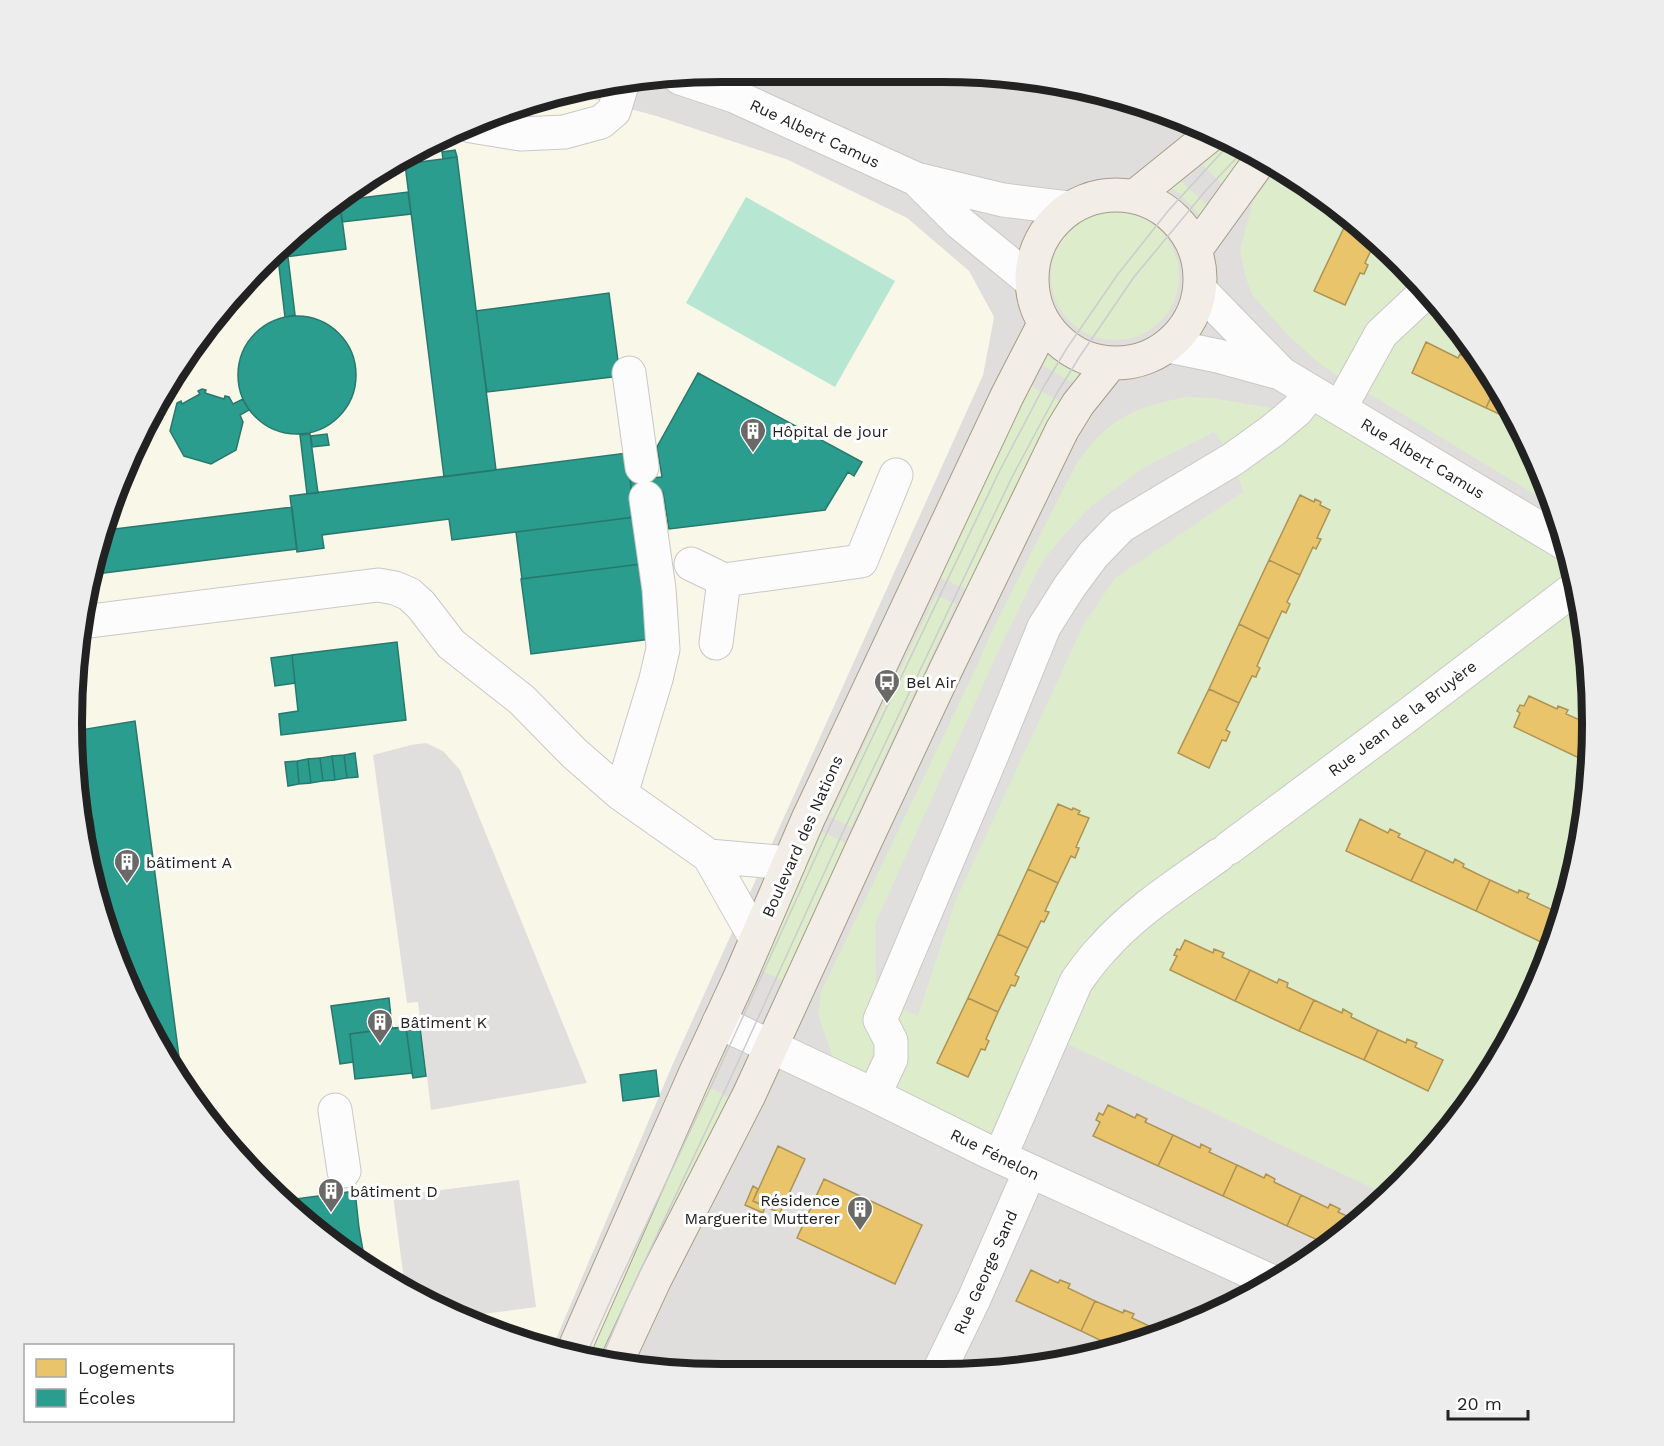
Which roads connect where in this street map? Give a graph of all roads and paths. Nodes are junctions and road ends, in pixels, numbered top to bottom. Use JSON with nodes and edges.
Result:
{"nodes":[{"id":1,"x":720,"y":82,"type":"edge"},
{"id":2,"x":737,"y":84,"type":"edge"},
{"id":3,"x":620,"y":91,"type":"edge"},
{"id":4,"x":485,"y":128,"type":"edge"},
{"id":5,"x":1204,"y":139,"type":"edge"},
{"id":6,"x":1256,"y":166,"type":"edge"},
{"id":7,"x":916,"y":179,"type":"junction"},
{"id":8,"x":1135,"y":196,"type":"junction"},
{"id":9,"x":1068,"y":208,"type":"junction"},
{"id":10,"x":1196,"y":249,"type":"junction"},
{"id":11,"x":1031,"y":281,"type":"junction"},
{"id":12,"x":1200,"y":290,"type":"junction"},
{"id":13,"x":1420,"y":298,"type":"edge"},
{"id":14,"x":1044,"y":324,"type":"junction"},
{"id":15,"x":1169,"y":346,"type":"junction"},
{"id":16,"x":1110,"y":364,"type":"junction"},
{"id":17,"x":629,"y":373,"type":"dead end"},
{"id":18,"x":1282,"y":374,"type":"junction"},
{"id":19,"x":1311,"y":392,"type":"junction"},
{"id":20,"x":1340,"y":408,"type":"junction"},
{"id":21,"x":896,"y":475,"type":"dead end"},
{"id":22,"x":1554,"y":537,"type":"edge"},
{"id":23,"x":691,"y":564,"type":"dead end"},
{"id":24,"x":724,"y":580,"type":"junction"},
{"id":25,"x":1568,"y":593,"type":"edge"},
{"id":26,"x":91,"y":621,"type":"edge"},
{"id":27,"x":716,"y":643,"type":"dead end"},
{"id":28,"x":621,"y":794,"type":"junction"},
{"id":29,"x":709,"y":855,"type":"junction"},
{"id":30,"x":789,"y":863,"type":"junction"},
{"id":31,"x":756,"y":939,"type":"junction"},
{"id":32,"x":719,"y":1022,"type":"junction"},
{"id":33,"x":771,"y":1046,"type":"junction"},
{"id":34,"x":874,"y":1095,"type":"junction"},
{"id":35,"x":336,"y":1110,"type":"dead end"},
{"id":36,"x":1000,"y":1157,"type":"junction"},
{"id":37,"x":344,"y":1171,"type":"dead end"},
{"id":38,"x":1030,"y":1171,"type":"junction"},
{"id":39,"x":1262,"y":1277,"type":"edge"},
{"id":40,"x":575,"y":1346,"type":"edge"},
{"id":41,"x":620,"y":1355,"type":"edge"},
{"id":42,"x":942,"y":1364,"type":"edge"}],
"edges":[{"from":1,"to":2,"type":"street","name":"Rue Albert Camus"},
{"from":2,"to":7,"type":"street","name":"Rue Albert Camus"},
{"from":3,"to":4,"type":"street"},
{"from":5,"to":8,"type":"main road"},
{"from":6,"to":10,"type":"main road"},
{"from":7,"to":9,"type":"street","name":"Rue Albert Camus"},
{"from":7,"to":11,"type":"street","name":"Rue Albert Camus"},
{"from":8,"to":9,"type":"main road"},
{"from":8,"to":10,"type":"main road"},
{"from":9,"to":11,"type":"main road"},
{"from":10,"to":12,"type":"main road"},
{"from":11,"to":14,"type":"main road"},
{"from":12,"to":15,"type":"main road"},
{"from":12,"to":18,"type":"street","name":"Rue Albert Camus"},
{"from":13,"to":20,"type":"street"},
{"from":14,"to":16,"type":"main road"},
{"from":14,"to":30,"type":"main road","name":"Boulevard des Nations"},
{"from":15,"to":16,"type":"main road"},
{"from":15,"to":18,"type":"street","name":"Rue Albert Camus"},
{"from":16,"to":33,"type":"main road"},
{"from":17,"to":28,"type":"street"},
{"from":18,"to":19,"type":"street","name":"Rue Albert Camus"},
{"from":19,"to":20,"type":"street","name":"Rue Albert Camus"},
{"from":19,"to":34,"type":"street"},
{"from":20,"to":22,"type":"street","name":"Rue Albert Camus"},
{"from":21,"to":24,"type":"street"},
{"from":23,"to":24,"type":"street"},
{"from":24,"to":27,"type":"street"},
{"from":25,"to":36,"type":"street","name":"Rue Jean de la Bruyère"},
{"from":26,"to":28,"type":"street"},
{"from":28,"to":29,"type":"street"},
{"from":29,"to":30,"type":"street"},
{"from":29,"to":31,"type":"street"},
{"from":30,"to":31,"type":"main road","name":"Boulevard des Nations"},
{"from":31,"to":32,"type":"main road","name":"Boulevard des Nations"},
{"from":32,"to":33,"type":"street","name":"Rue Fénelon"},
{"from":32,"to":40,"type":"main road","name":"Boulevard des Nations"},
{"from":33,"to":34,"type":"street","name":"Rue Fénelon"},
{"from":33,"to":41,"type":"main road"},
{"from":34,"to":36,"type":"street","name":"Rue Fénelon"},
{"from":35,"to":37,"type":"street"},
{"from":36,"to":38,"type":"street","name":"Rue Fénelon"},
{"from":38,"to":39,"type":"street","name":"Rue Fénelon"},
{"from":38,"to":42,"type":"street","name":"Rue George Sand"}]}
